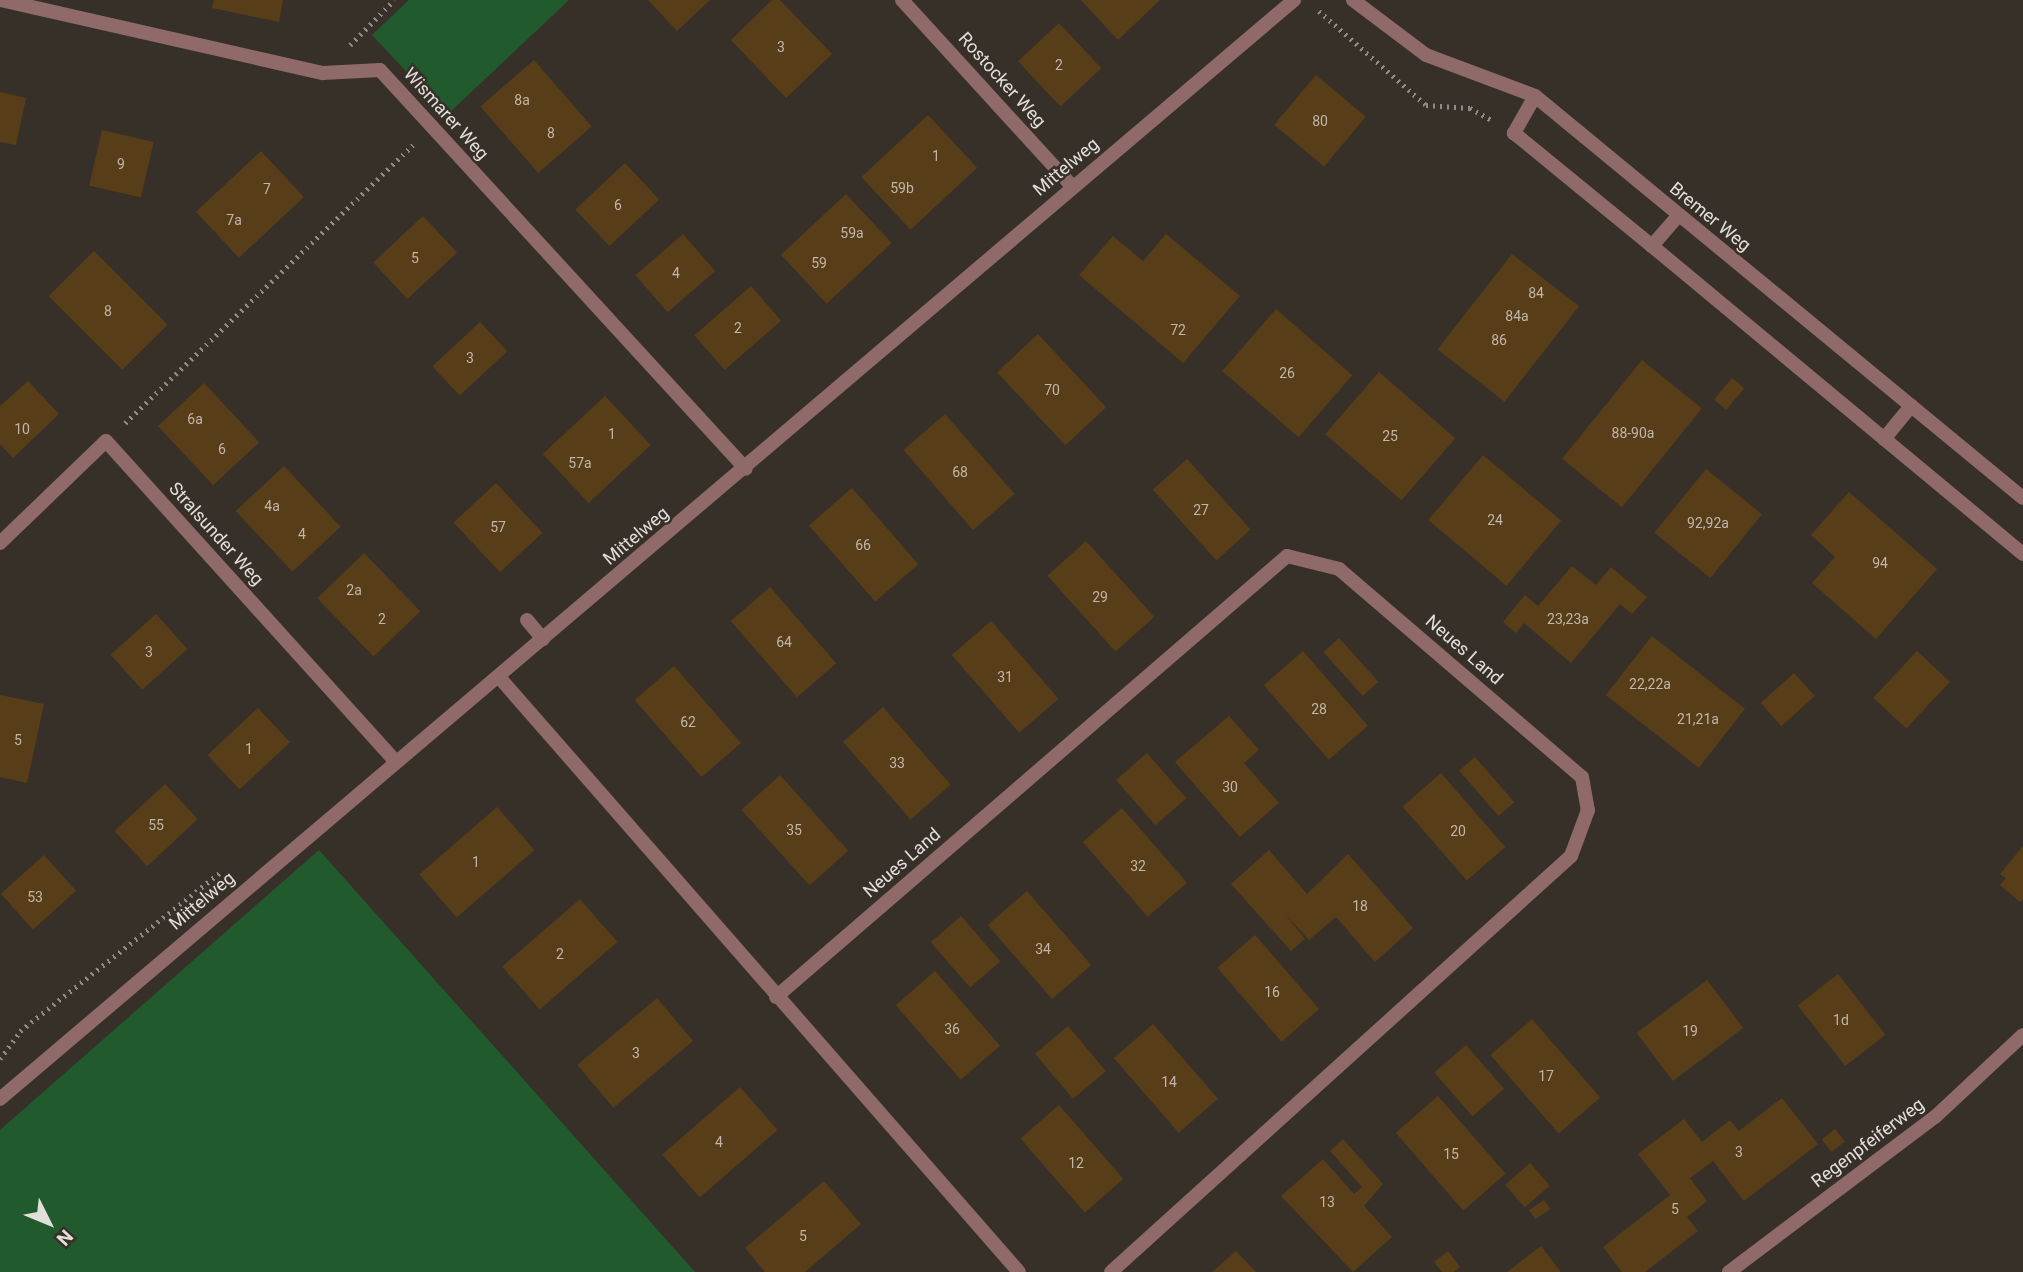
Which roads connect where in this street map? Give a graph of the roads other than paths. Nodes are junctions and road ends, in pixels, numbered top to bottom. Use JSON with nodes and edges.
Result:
{"nodes":[{"id":1,"x":1,"y":0,"type":"edge"},
{"id":2,"x":902,"y":0,"type":"edge"},
{"id":3,"x":1294,"y":0,"type":"edge"},
{"id":4,"x":1353,"y":0,"type":"edge"},
{"id":5,"x":1535,"y":96,"type":"junction"},
{"id":6,"x":1072,"y":186,"type":"junction"},
{"id":7,"x":1678,"y":216,"type":"junction"},
{"id":8,"x":1652,"y":247,"type":"junction"},
{"id":9,"x":1911,"y":406,"type":"junction"},
{"id":10,"x":1884,"y":439,"type":"junction"},
{"id":11,"x":746,"y":469,"type":"junction"},
{"id":12,"x":2023,"y":498,"type":"edge"},
{"id":13,"x":0,"y":543,"type":"edge"},
{"id":14,"x":2023,"y":554,"type":"edge"},
{"id":15,"x":527,"y":620,"type":"dead end"},
{"id":16,"x":543,"y":639,"type":"junction"},
{"id":17,"x":499,"y":677,"type":"junction"},
{"id":18,"x":395,"y":761,"type":"junction"},
{"id":19,"x":776,"y":997,"type":"junction"},
{"id":20,"x":2023,"y":1035,"type":"edge"},
{"id":21,"x":0,"y":1099,"type":"edge"},
{"id":22,"x":1019,"y":1272,"type":"edge"},
{"id":23,"x":1111,"y":1272,"type":"edge"},
{"id":24,"x":1729,"y":1272,"type":"edge"}],
"edges":[{"from":1,"to":11,"type":"street","name":"Wismarer Weg"},
{"from":2,"to":6,"type":"street","name":"Rostocker Weg"},
{"from":3,"to":6,"type":"street","name":"Mittelweg"},
{"from":4,"to":5,"type":"street","name":"Bremer Weg"},
{"from":5,"to":7,"type":"street","name":"Bremer Weg"},
{"from":5,"to":8,"type":"street"},
{"from":6,"to":11,"type":"street","name":"Mittelweg"},
{"from":7,"to":8,"type":"street"},
{"from":7,"to":9,"type":"street","name":"Bremer Weg"},
{"from":8,"to":10,"type":"street"},
{"from":9,"to":10,"type":"street"},
{"from":9,"to":12,"type":"street","name":"Bremer Weg"},
{"from":10,"to":14,"type":"street"},
{"from":11,"to":16,"type":"street","name":"Mittelweg"},
{"from":13,"to":18,"type":"street","name":"Stralsunder Weg"},
{"from":15,"to":16,"type":"street"},
{"from":16,"to":17,"type":"street","name":"Mittelweg"},
{"from":17,"to":18,"type":"street","name":"Mittelweg"},
{"from":17,"to":19,"type":"street"},
{"from":18,"to":21,"type":"street","name":"Mittelweg"},
{"from":19,"to":22,"type":"street"},
{"from":19,"to":23,"type":"street","name":"Neues Land"},
{"from":20,"to":24,"type":"street","name":"Regenpfeiferweg"}]}
